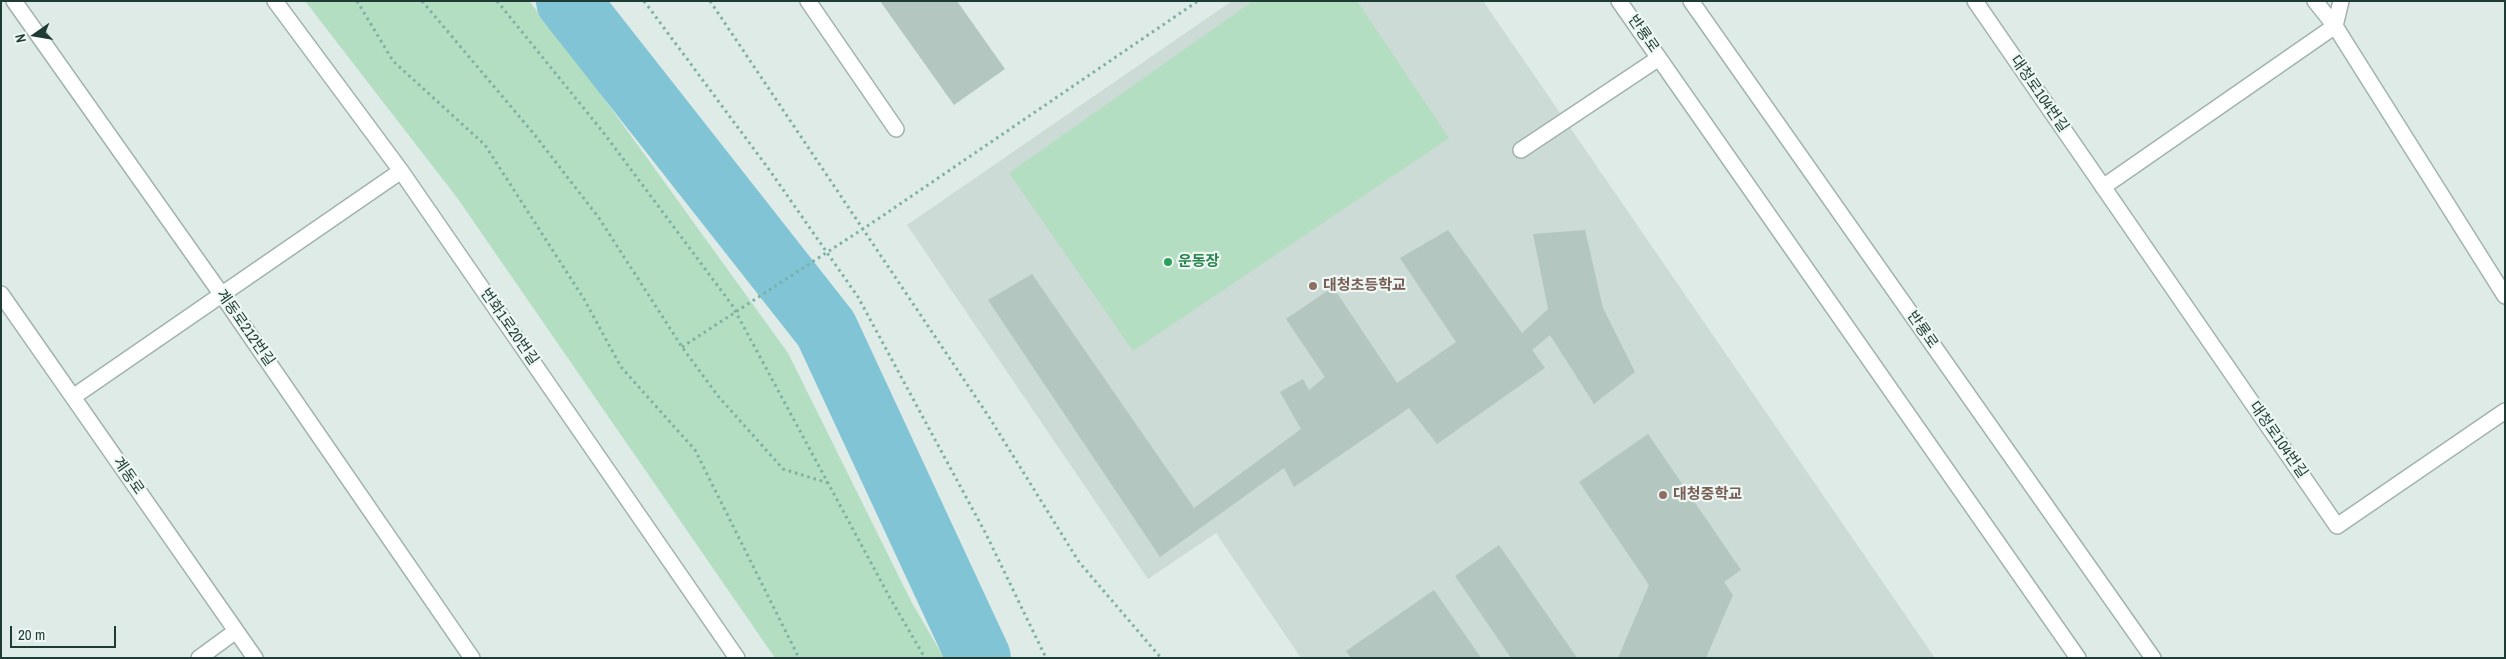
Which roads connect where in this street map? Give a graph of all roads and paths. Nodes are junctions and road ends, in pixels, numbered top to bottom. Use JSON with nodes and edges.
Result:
{"nodes":[{"id":1,"x":14,"y":1,"type":"edge"},
{"id":2,"x":275,"y":1,"type":"edge"},
{"id":3,"x":357,"y":1,"type":"edge"},
{"id":4,"x":422,"y":1,"type":"edge"},
{"id":5,"x":497,"y":1,"type":"edge"},
{"id":6,"x":644,"y":1,"type":"edge"},
{"id":7,"x":710,"y":1,"type":"edge"},
{"id":8,"x":808,"y":1,"type":"edge"},
{"id":9,"x":1198,"y":1,"type":"edge"},
{"id":10,"x":1620,"y":1,"type":"edge"},
{"id":11,"x":1691,"y":1,"type":"edge"},
{"id":12,"x":1976,"y":1,"type":"edge"},
{"id":13,"x":2315,"y":1,"type":"edge"},
{"id":14,"x":2341,"y":1,"type":"edge"},
{"id":15,"x":2335,"y":26,"type":"junction"},
{"id":16,"x":1659,"y":58,"type":"junction"},
{"id":17,"x":896,"y":129,"type":"dead end"},
{"id":18,"x":1521,"y":150,"type":"dead end"},
{"id":19,"x":401,"y":171,"type":"junction"},
{"id":20,"x":2103,"y":187,"type":"junction"},
{"id":21,"x":1,"y":294,"type":"edge"},
{"id":22,"x":222,"y":295,"type":"junction"},
{"id":23,"x":2505,"y":296,"type":"edge"},
{"id":24,"x":682,"y":347,"type":"junction"},
{"id":25,"x":73,"y":397,"type":"junction"},
{"id":26,"x":2505,"y":411,"type":"edge"},
{"id":27,"x":828,"y":483,"type":"junction"},
{"id":28,"x":236,"y":631,"type":"junction"},
{"id":29,"x":199,"y":658,"type":"edge"},
{"id":30,"x":254,"y":658,"type":"edge"},
{"id":31,"x":472,"y":658,"type":"edge"},
{"id":32,"x":737,"y":658,"type":"edge"},
{"id":33,"x":800,"y":658,"type":"edge"},
{"id":34,"x":925,"y":658,"type":"edge"},
{"id":35,"x":1046,"y":658,"type":"edge"},
{"id":36,"x":1161,"y":658,"type":"edge"},
{"id":37,"x":2078,"y":658,"type":"edge"},
{"id":38,"x":2153,"y":658,"type":"edge"}],
"edges":[{"from":1,"to":22,"type":"street","name":"계동로212번길"},
{"from":2,"to":19,"type":"street","name":"번화1로20번길"},
{"from":3,"to":33,"type":"path"},
{"from":4,"to":24,"type":"path"},
{"from":5,"to":27,"type":"path"},
{"from":6,"to":35,"type":"path"},
{"from":7,"to":36,"type":"path"},
{"from":8,"to":17,"type":"street"},
{"from":9,"to":24,"type":"path","bridge":true},
{"from":10,"to":16,"type":"street","name":"반룡로"},
{"from":11,"to":38,"type":"street","name":"반룡로"},
{"from":12,"to":20,"type":"street","name":"대청로104번길"},
{"from":13,"to":15,"type":"street"},
{"from":14,"to":15,"type":"street"},
{"from":15,"to":20,"type":"street"},
{"from":15,"to":23,"type":"street"},
{"from":16,"to":18,"type":"street"},
{"from":16,"to":37,"type":"street","name":"반룡로"},
{"from":19,"to":22,"type":"street"},
{"from":19,"to":32,"type":"street","name":"번화1로20번길"},
{"from":20,"to":26,"type":"street","name":"대청로104번길"},
{"from":21,"to":25,"type":"street","name":"계동로"},
{"from":22,"to":25,"type":"street"},
{"from":22,"to":31,"type":"street","name":"계동로212번길"},
{"from":24,"to":27,"type":"path"},
{"from":25,"to":28,"type":"street","name":"계동로"},
{"from":27,"to":34,"type":"path"},
{"from":28,"to":29,"type":"street"},
{"from":28,"to":30,"type":"street","name":"계동로"}]}
